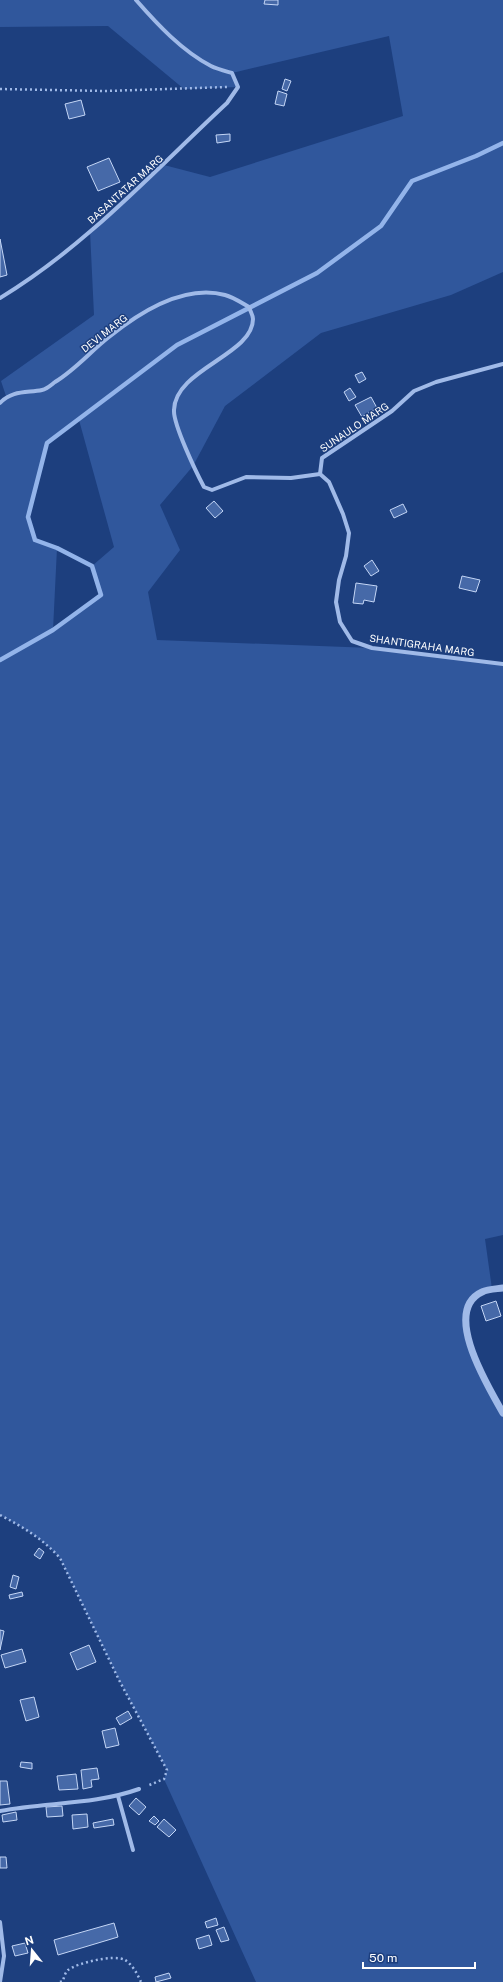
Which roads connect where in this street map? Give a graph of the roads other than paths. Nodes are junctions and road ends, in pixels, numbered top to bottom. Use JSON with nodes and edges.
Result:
{"nodes":[{"id":1,"x":136,"y":0,"type":"edge"},
{"id":2,"x":0,"y":298,"type":"edge"},
{"id":3,"x":503,"y":364,"type":"edge"},
{"id":4,"x":0,"y":403,"type":"edge"},
{"id":5,"x":320,"y":474,"type":"junction"},
{"id":6,"x":503,"y":664,"type":"edge"},
{"id":7,"x":503,"y":1288,"type":"edge"},
{"id":8,"x":503,"y":1413,"type":"edge"},
{"id":9,"x":139,"y":1789,"type":"road end"},
{"id":10,"x":118,"y":1796,"type":"junction"},
{"id":11,"x":0,"y":1811,"type":"edge"},
{"id":12,"x":133,"y":1850,"type":"dead end"},
{"id":13,"x":0,"y":1922,"type":"edge"},
{"id":14,"x":0,"y":1982,"type":"edge"}],
"edges":[{"from":1,"to":2,"type":"street","name":"BASANTATAR MARG"},
{"from":3,"to":5,"type":"street","name":"SUNAULO MARG"},
{"from":4,"to":5,"type":"street","name":"DEVI MARG"},
{"from":5,"to":6,"type":"street","name":"SHANTIGRAHA MARG"},
{"from":7,"to":8,"type":"street"},
{"from":9,"to":10,"type":"street"},
{"from":10,"to":11,"type":"street"},
{"from":10,"to":12,"type":"street"},
{"from":13,"to":14,"type":"street"}]}
